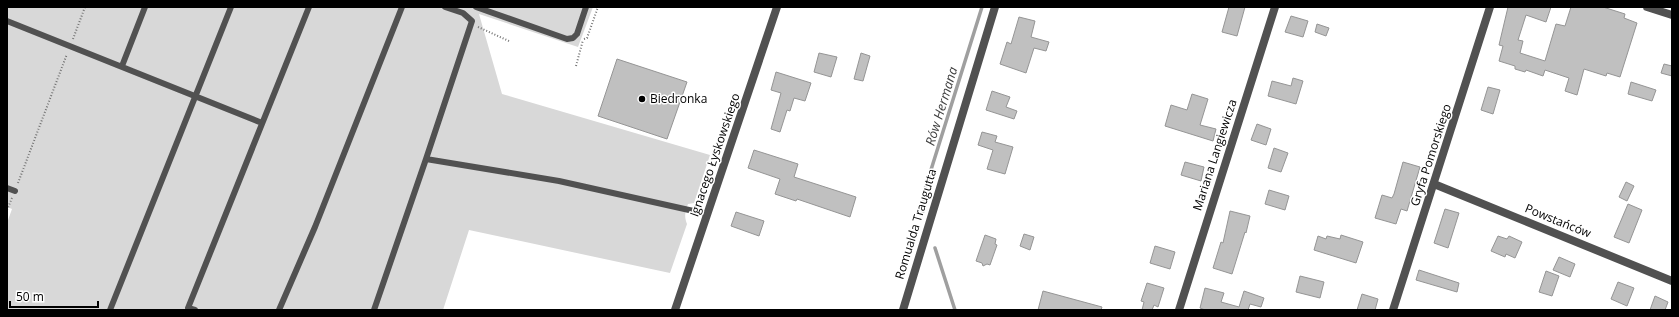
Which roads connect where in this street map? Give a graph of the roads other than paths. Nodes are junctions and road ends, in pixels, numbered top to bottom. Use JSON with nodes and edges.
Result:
{"nodes":[{"id":1,"x":145,"y":7,"type":"edge"},
{"id":2,"x":231,"y":7,"type":"edge"},
{"id":3,"x":309,"y":7,"type":"edge"},
{"id":4,"x":402,"y":7,"type":"edge"},
{"id":5,"x":445,"y":7,"type":"edge"},
{"id":6,"x":476,"y":7,"type":"edge"},
{"id":7,"x":586,"y":7,"type":"edge"},
{"id":8,"x":777,"y":7,"type":"edge"},
{"id":9,"x":995,"y":7,"type":"edge"},
{"id":10,"x":1275,"y":7,"type":"edge"},
{"id":11,"x":1490,"y":7,"type":"edge"},
{"id":12,"x":1647,"y":7,"type":"edge"},
{"id":13,"x":484,"y":8,"type":"edge"},
{"id":14,"x":1672,"y":15,"type":"edge"},
{"id":15,"x":7,"y":21,"type":"edge"},
{"id":16,"x":122,"y":66,"type":"junction"},
{"id":17,"x":196,"y":96,"type":"junction"},
{"id":18,"x":262,"y":123,"type":"junction"},
{"id":19,"x":426,"y":159,"type":"junction"},
{"id":20,"x":1434,"y":184,"type":"junction"},
{"id":21,"x":7,"y":188,"type":"edge"},
{"id":22,"x":15,"y":191,"type":"road end"},
{"id":23,"x":707,"y":214,"type":"junction"},
{"id":24,"x":1672,"y":281,"type":"edge"},
{"id":25,"x":187,"y":309,"type":"edge"},
{"id":26,"x":110,"y":310,"type":"edge"},
{"id":27,"x":195,"y":310,"type":"edge"},
{"id":28,"x":279,"y":310,"type":"edge"},
{"id":29,"x":374,"y":310,"type":"edge"},
{"id":30,"x":675,"y":310,"type":"edge"},
{"id":31,"x":903,"y":310,"type":"edge"},
{"id":32,"x":1179,"y":310,"type":"edge"},
{"id":33,"x":1393,"y":310,"type":"edge"}],
"edges":[{"from":1,"to":16,"type":"lane"},
{"from":2,"to":17,"type":"lane"},
{"from":3,"to":18,"type":"lane"},
{"from":4,"to":28,"type":"lane"},
{"from":5,"to":19,"type":"lane"},
{"from":6,"to":13,"type":"lane"},
{"from":7,"to":13,"type":"lane"},
{"from":8,"to":23,"type":"street","name":"Ignacego Łyskowskiego"},
{"from":9,"to":31,"type":"street","name":"Romualda Traugutta"},
{"from":10,"to":32,"type":"street","name":"Mariana Langiewicza"},
{"from":11,"to":20,"type":"street","name":"Gryfa Pomorskiego"},
{"from":12,"to":14,"type":"street"},
{"from":15,"to":16,"type":"lane"},
{"from":16,"to":17,"type":"lane"},
{"from":17,"to":18,"type":"lane"},
{"from":17,"to":26,"type":"lane"},
{"from":18,"to":25,"type":"lane"},
{"from":19,"to":23,"type":"lane"},
{"from":19,"to":29,"type":"lane"},
{"from":20,"to":24,"type":"street","name":"Powstańców"},
{"from":20,"to":33,"type":"street","name":"Gryfa Pomorskiego"},
{"from":21,"to":22,"type":"lane"},
{"from":23,"to":30,"type":"street","name":"Ignacego Łyskowskiego"},
{"from":25,"to":27,"type":"lane"}]}
